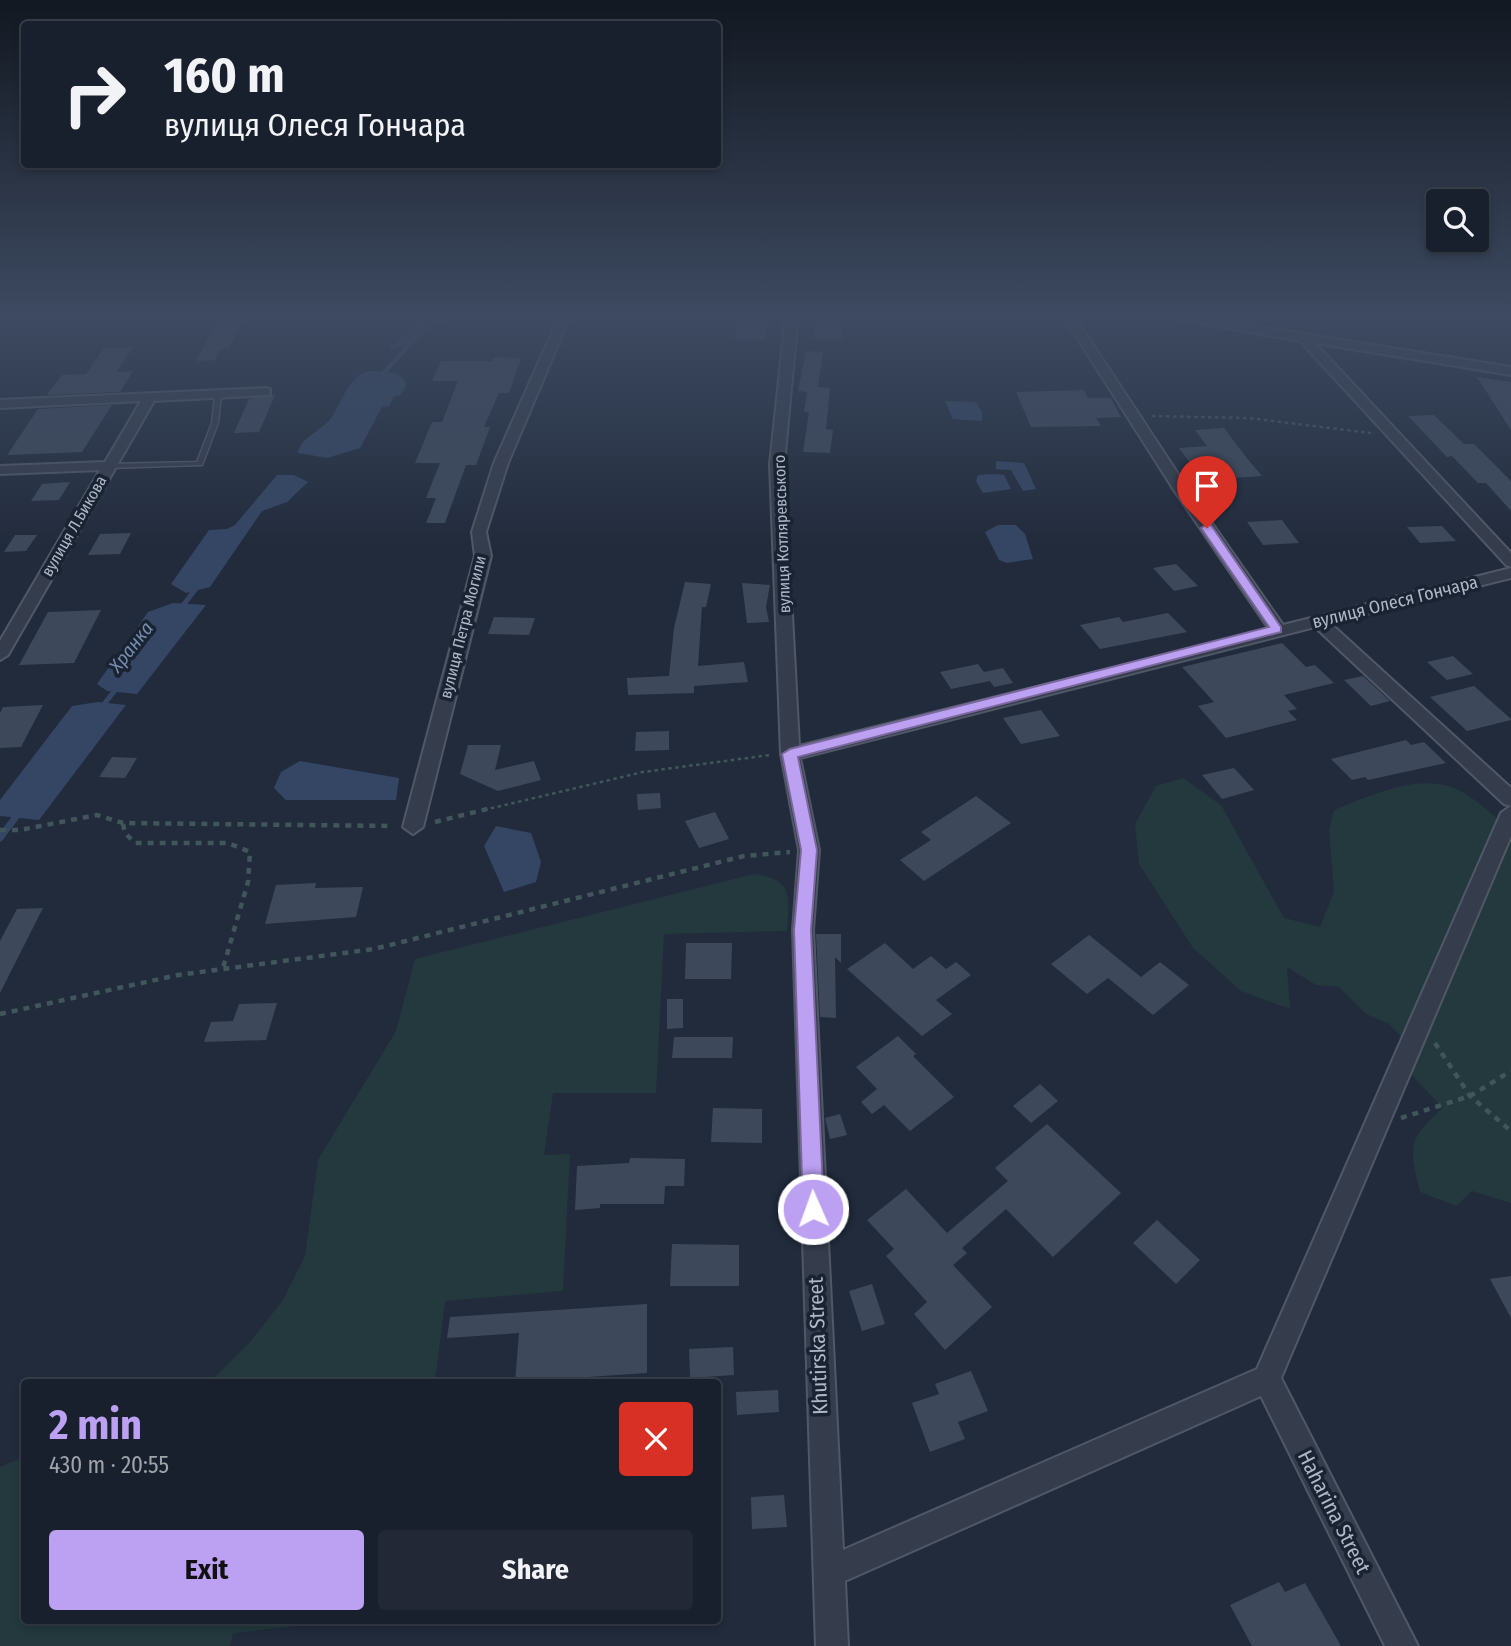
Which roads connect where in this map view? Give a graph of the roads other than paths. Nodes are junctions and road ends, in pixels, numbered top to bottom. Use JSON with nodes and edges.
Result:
{"nodes":[{"id":1,"x":532,"y":391,"type":"edge"},
{"id":2,"x":784,"y":391,"type":"edge"},
{"id":3,"x":1118,"y":391,"type":"edge"},
{"id":4,"x":1352,"y":391,"type":"edge"},
{"id":5,"x":266,"y":393,"type":"dead end"},
{"id":6,"x":218,"y":395,"type":"junction"},
{"id":7,"x":149,"y":398,"type":"junction"},
{"id":8,"x":0,"y":404,"type":"edge"},
{"id":9,"x":108,"y":466,"type":"junction"},
{"id":10,"x":0,"y":470,"type":"edge"},
{"id":11,"x":1511,"y":562,"type":"edge"},
{"id":12,"x":1511,"y":573,"type":"edge"},
{"id":13,"x":1318,"y":621,"type":"junction"},
{"id":14,"x":1277,"y":629,"type":"junction"},
{"id":15,"x":0,"y":655,"type":"edge"},
{"id":16,"x":790,"y":754,"type":"junction"},
{"id":17,"x":1511,"y":799,"type":"edge"},
{"id":18,"x":1511,"y":813,"type":"edge"},
{"id":19,"x":412,"y":827,"type":"road end"},
{"id":20,"x":1267,"y":1379,"type":"junction"},
{"id":21,"x":827,"y":1573,"type":"junction"},
{"id":22,"x":831,"y":1646,"type":"edge"},
{"id":23,"x":1402,"y":1646,"type":"edge"}],
"edges":[{"from":1,"to":19,"type":"street","name":"вулиця Петра Могили"},
{"from":2,"to":16,"type":"street","name":"вулиця Котляревського"},
{"from":3,"to":14,"type":"street"},
{"from":4,"to":11,"type":"street"},
{"from":5,"to":6,"type":"street"},
{"from":6,"to":7,"type":"street"},
{"from":6,"to":9,"type":"lane"},
{"from":7,"to":8,"type":"street"},
{"from":7,"to":9,"type":"street","name":"вулиця Л.Бикова"},
{"from":9,"to":10,"type":"street"},
{"from":9,"to":15,"type":"street","name":"вулиця Л.Бикова"},
{"from":12,"to":13,"type":"street","name":"вулиця Олеся Гончара"},
{"from":13,"to":14,"type":"street","name":"вулиця Олеся Гончара"},
{"from":13,"to":17,"type":"street"},
{"from":14,"to":16,"type":"street","name":"вулиця Олеся Гончара"},
{"from":16,"to":21,"type":"street","name":"Khutirska Street"},
{"from":18,"to":20,"type":"street"},
{"from":20,"to":21,"type":"street"},
{"from":20,"to":23,"type":"street","name":"Haharina Street"},
{"from":21,"to":22,"type":"street","name":"Khutirska Street"}]}
